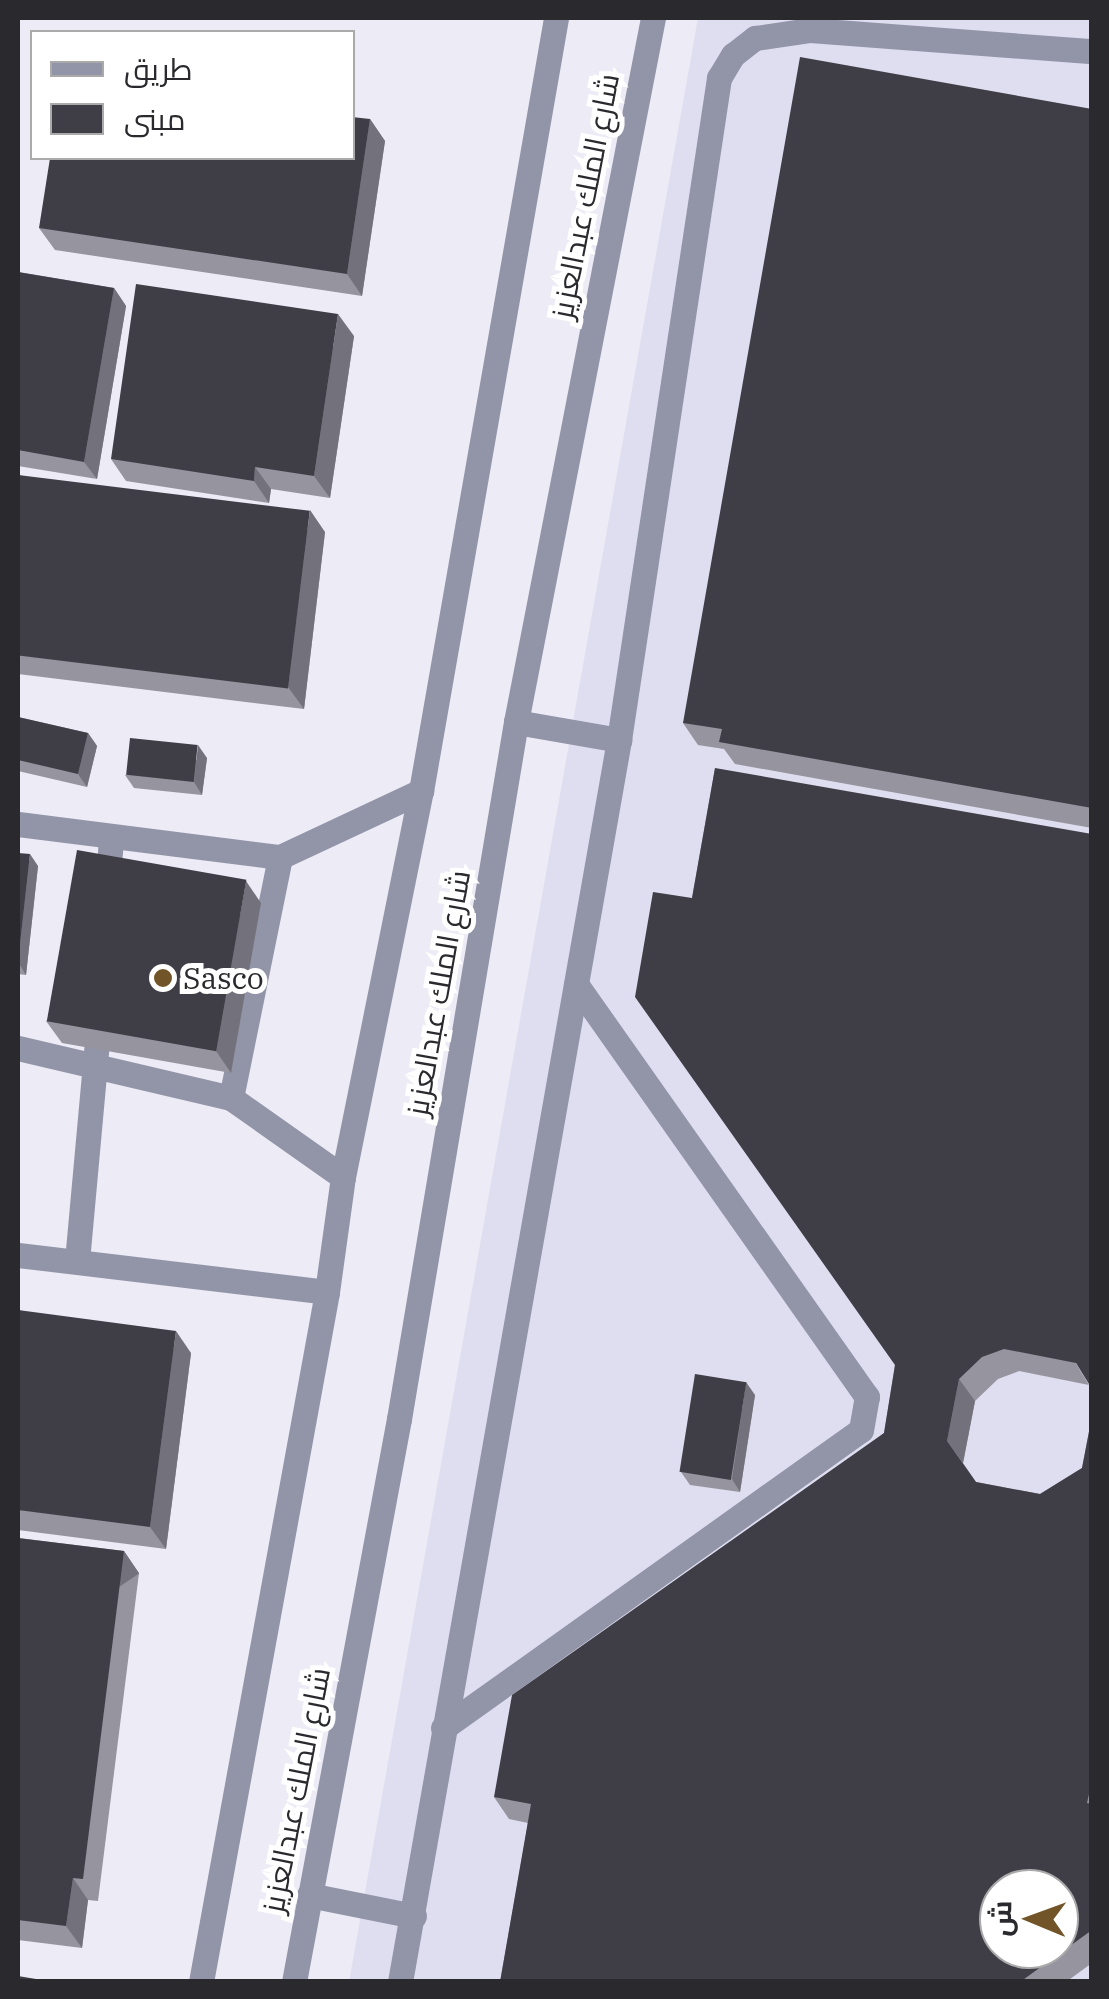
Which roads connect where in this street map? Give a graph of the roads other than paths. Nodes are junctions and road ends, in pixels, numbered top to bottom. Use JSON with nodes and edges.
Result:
{"nodes":[{"id":1,"x":556,"y":18,"type":"edge"},
{"id":2,"x":653,"y":18,"type":"edge"},
{"id":3,"x":936,"y":29,"type":"edge"},
{"id":4,"x":1092,"y":51,"type":"edge"},
{"id":5,"x":516,"y":722,"type":"junction"},
{"id":6,"x":619,"y":740,"type":"junction"},
{"id":7,"x":421,"y":791,"type":"junction"},
{"id":8,"x":18,"y":824,"type":"edge"},
{"id":9,"x":110,"y":839,"type":"junction"},
{"id":10,"x":280,"y":857,"type":"junction"},
{"id":11,"x":106,"y":915,"type":"edge"},
{"id":12,"x":576,"y":984,"type":"junction"},
{"id":13,"x":101,"y":991,"type":"edge"},
{"id":14,"x":18,"y":1048,"type":"edge"},
{"id":15,"x":96,"y":1067,"type":"junction"},
{"id":16,"x":230,"y":1098,"type":"junction"},
{"id":17,"x":343,"y":1176,"type":"junction"},
{"id":18,"x":18,"y":1255,"type":"edge"},
{"id":19,"x":77,"y":1261,"type":"junction"},
{"id":20,"x":327,"y":1292,"type":"junction"},
{"id":21,"x":443,"y":1728,"type":"junction"},
{"id":22,"x":309,"y":1896,"type":"junction"},
{"id":23,"x":414,"y":1916,"type":"junction"},
{"id":24,"x":201,"y":1982,"type":"edge"},
{"id":25,"x":294,"y":1982,"type":"edge"},
{"id":26,"x":400,"y":1982,"type":"edge"}],
"edges":[{"from":1,"to":7,"type":"street","name":"شارع الملك عبدالعزيز"},
{"from":2,"to":5,"type":"street","name":"شارع الملك عبدالعزيز"},
{"from":3,"to":4,"type":"street"},
{"from":3,"to":6,"type":"street"},
{"from":5,"to":6,"type":"street"},
{"from":5,"to":22,"type":"street","name":"شارع الملك عبدالعزيز"},
{"from":6,"to":12,"type":"street"},
{"from":7,"to":10,"type":"street"},
{"from":7,"to":17,"type":"street","name":"شارع الملك عبدالعزيز"},
{"from":8,"to":9,"type":"street"},
{"from":9,"to":10,"type":"street"},
{"from":9,"to":11,"type":"street"},
{"from":10,"to":16,"type":"street"},
{"from":12,"to":21,"type":"street"},
{"from":12,"to":21,"type":"street"},
{"from":13,"to":15,"type":"street"},
{"from":14,"to":15,"type":"street"},
{"from":15,"to":16,"type":"street"},
{"from":15,"to":19,"type":"street"},
{"from":16,"to":17,"type":"street"},
{"from":17,"to":20,"type":"street","name":"شارع الملك عبدالعزيز"},
{"from":18,"to":19,"type":"street"},
{"from":19,"to":20,"type":"street"},
{"from":20,"to":24,"type":"street","name":"شارع الملك عبدالعزيز"},
{"from":21,"to":23,"type":"street"},
{"from":22,"to":23,"type":"street"},
{"from":22,"to":25,"type":"street","name":"شارع الملك عبدالعزيز"},
{"from":23,"to":26,"type":"street"}]}
